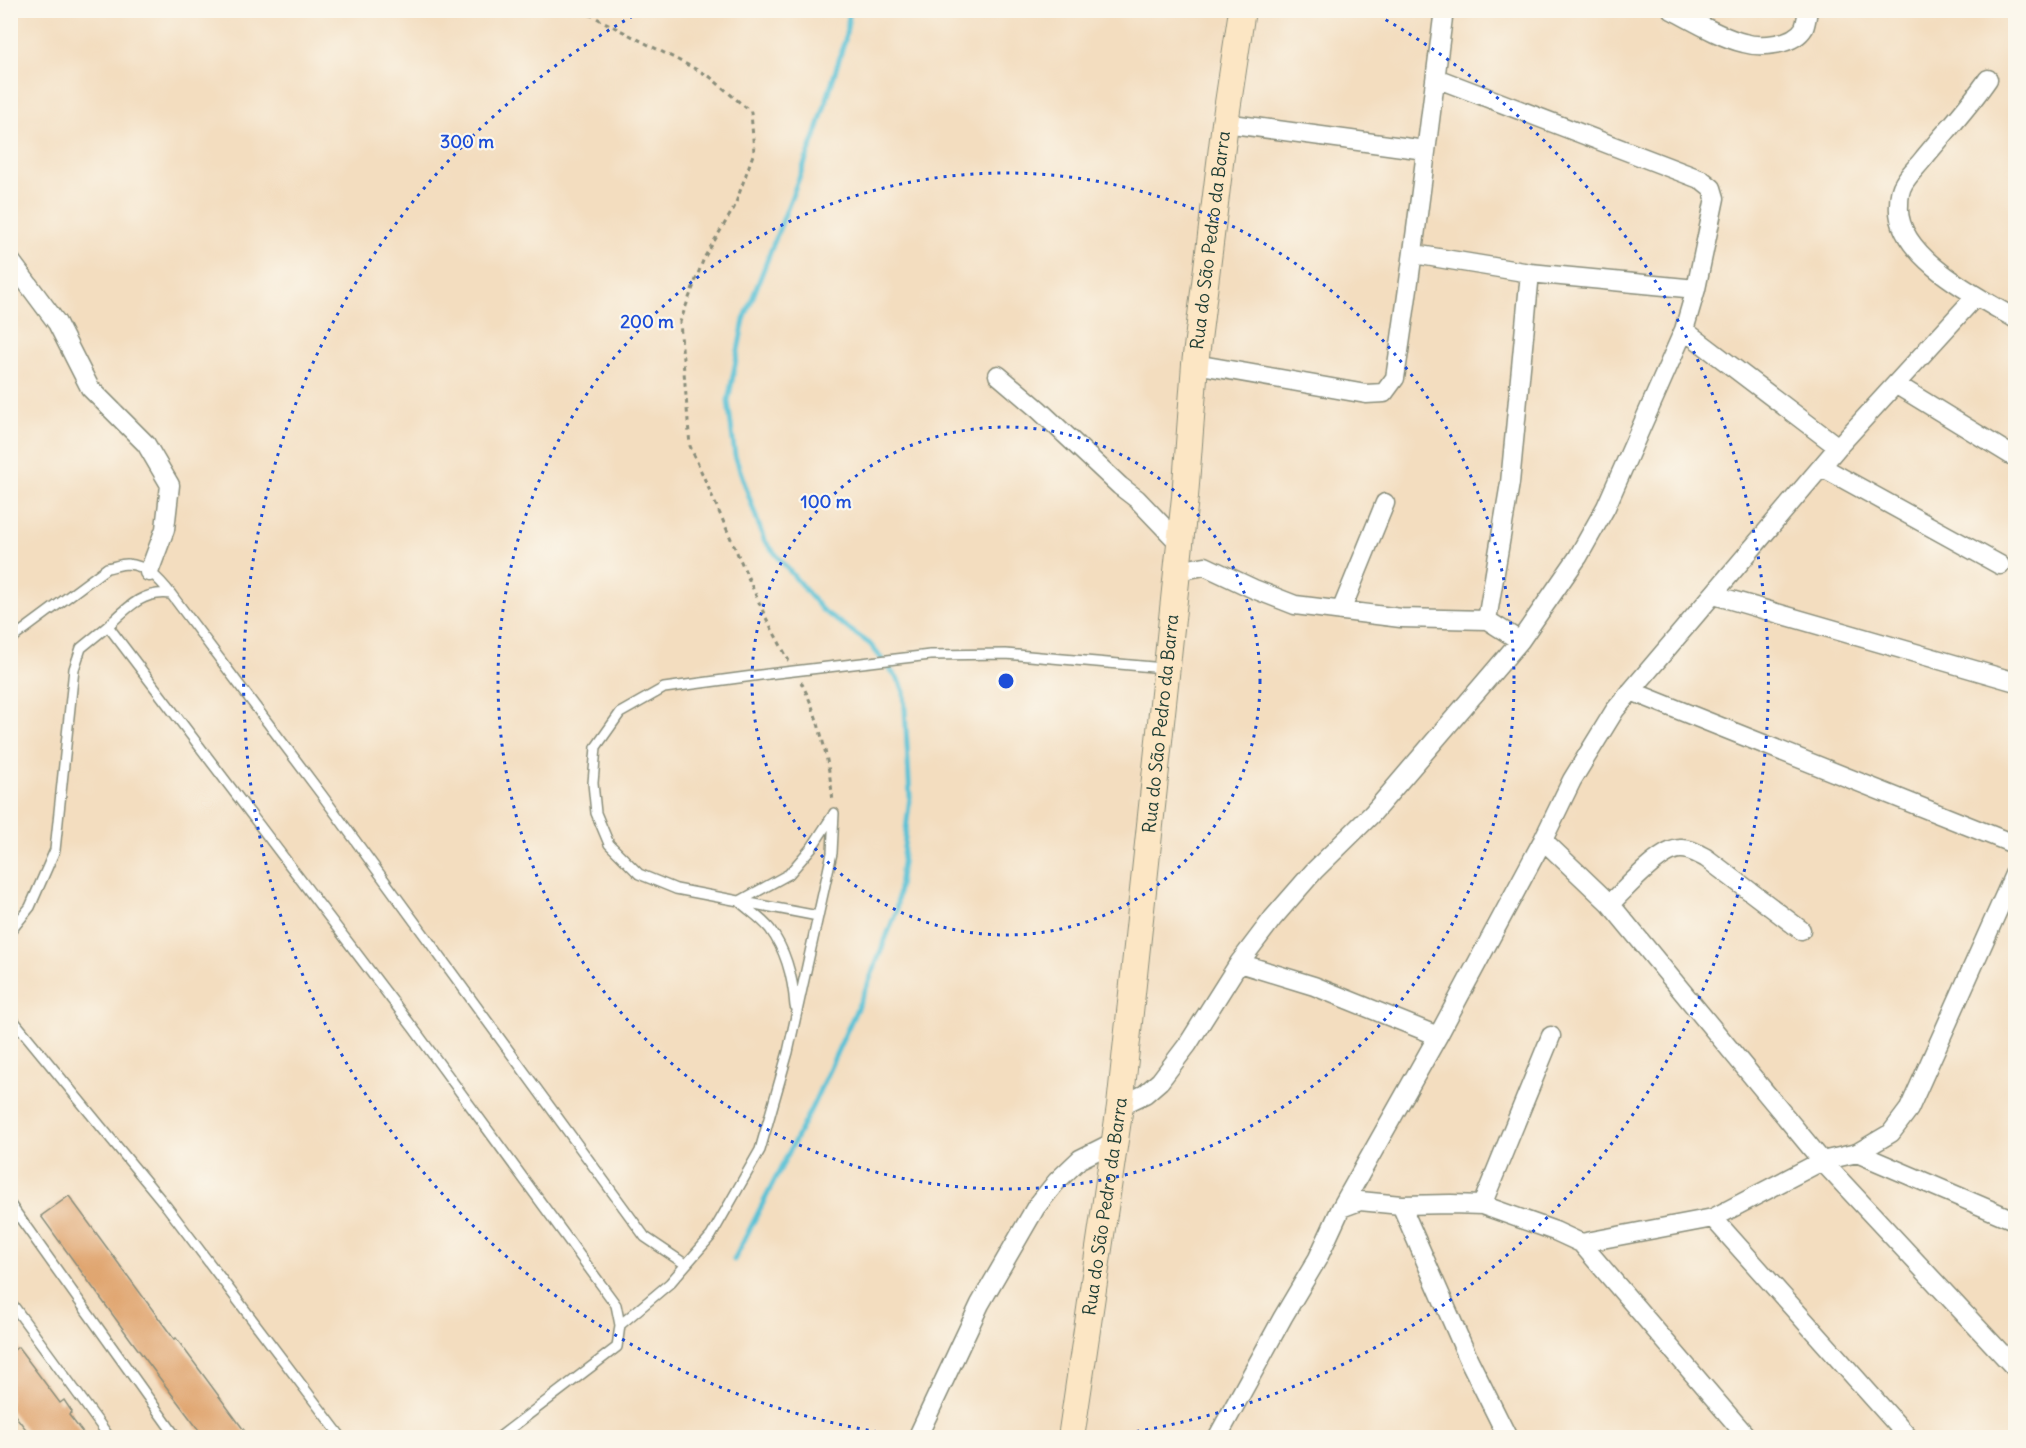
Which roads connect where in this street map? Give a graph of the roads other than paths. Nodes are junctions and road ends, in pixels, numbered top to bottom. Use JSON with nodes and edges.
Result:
{"nodes":[{"id":1,"x":1242,"y":10,"type":"edge"},
{"id":2,"x":1444,"y":10,"type":"edge"},
{"id":3,"x":1672,"y":10,"type":"edge"},
{"id":4,"x":1808,"y":10,"type":"edge"},
{"id":5,"x":1436,"y":78,"type":"junction"},
{"id":6,"x":1988,"y":79,"type":"dead end"},
{"id":7,"x":1225,"y":123,"type":"junction"},
{"id":8,"x":1425,"y":150,"type":"junction"},
{"id":9,"x":1414,"y":254,"type":"junction"},
{"id":10,"x":10,"y":260,"type":"edge"},
{"id":11,"x":1530,"y":273,"type":"junction"},
{"id":12,"x":1696,"y":289,"type":"junction"},
{"id":13,"x":1976,"y":296,"type":"junction"},
{"id":14,"x":2016,"y":319,"type":"edge"},
{"id":15,"x":1684,"y":330,"type":"junction"},
{"id":16,"x":1195,"y":364,"type":"junction"},
{"id":17,"x":998,"y":375,"type":"dead end"},
{"id":18,"x":1897,"y":385,"type":"junction"},
{"id":19,"x":1838,"y":447,"type":"junction"},
{"id":20,"x":2016,"y":458,"type":"edge"},
{"id":21,"x":1822,"y":467,"type":"junction"},
{"id":22,"x":1384,"y":503,"type":"dead end"},
{"id":23,"x":1180,"y":544,"type":"junction"},
{"id":24,"x":2000,"y":564,"type":"dead end"},
{"id":25,"x":1177,"y":571,"type":"junction"},
{"id":26,"x":149,"y":572,"type":"junction"},
{"id":27,"x":171,"y":594,"type":"junction"},
{"id":28,"x":1714,"y":595,"type":"junction"},
{"id":29,"x":1341,"y":611,"type":"junction"},
{"id":30,"x":1487,"y":620,"type":"junction"},
{"id":31,"x":108,"y":626,"type":"junction"},
{"id":32,"x":10,"y":640,"type":"edge"},
{"id":33,"x":1520,"y":641,"type":"junction"},
{"id":34,"x":1166,"y":668,"type":"junction"},
{"id":35,"x":2016,"y":682,"type":"edge"},
{"id":36,"x":1631,"y":691,"type":"junction"},
{"id":37,"x":1543,"y":840,"type":"junction"},
{"id":38,"x":2016,"y":845,"type":"edge"},
{"id":39,"x":2016,"y":870,"type":"edge"},
{"id":40,"x":739,"y":901,"type":"junction"},
{"id":41,"x":1610,"y":904,"type":"junction"},
{"id":42,"x":818,"y":916,"type":"junction"},
{"id":43,"x":1801,"y":930,"type":"dead end"},
{"id":44,"x":10,"y":932,"type":"edge"},
{"id":45,"x":1239,"y":963,"type":"junction"},
{"id":46,"x":10,"y":1016,"type":"edge"},
{"id":47,"x":795,"y":1018,"type":"junction"},
{"id":48,"x":1438,"y":1036,"type":"junction"},
{"id":49,"x":1551,"y":1036,"type":"dead end"},
{"id":50,"x":1120,"y":1106,"type":"junction"},
{"id":51,"x":1114,"y":1142,"type":"junction"},
{"id":52,"x":1857,"y":1153,"type":"junction"},
{"id":53,"x":1822,"y":1161,"type":"junction"},
{"id":54,"x":10,"y":1204,"type":"edge"},
{"id":55,"x":1482,"y":1205,"type":"junction"},
{"id":56,"x":1401,"y":1206,"type":"junction"},
{"id":57,"x":1341,"y":1208,"type":"junction"},
{"id":58,"x":1713,"y":1218,"type":"junction"},
{"id":59,"x":2016,"y":1221,"type":"edge"},
{"id":60,"x":1581,"y":1243,"type":"junction"},
{"id":61,"x":685,"y":1264,"type":"junction"},
{"id":62,"x":10,"y":1301,"type":"edge"},
{"id":63,"x":620,"y":1325,"type":"junction"},
{"id":64,"x":2016,"y":1369,"type":"edge"},
{"id":65,"x":111,"y":1437,"type":"edge"},
{"id":66,"x":177,"y":1437,"type":"edge"},
{"id":67,"x":342,"y":1437,"type":"edge"},
{"id":68,"x":498,"y":1437,"type":"edge"},
{"id":69,"x":917,"y":1437,"type":"edge"},
{"id":70,"x":1071,"y":1437,"type":"edge"},
{"id":71,"x":1217,"y":1437,"type":"edge"},
{"id":72,"x":1508,"y":1437,"type":"edge"},
{"id":73,"x":1748,"y":1437,"type":"edge"},
{"id":74,"x":1909,"y":1437,"type":"edge"}],
"edges":[{"from":1,"to":7,"type":"street","name":"Rua do São Pedro da Barra"},
{"from":2,"to":5,"type":"street"},
{"from":3,"to":4,"type":"street"},
{"from":5,"to":8,"type":"street"},
{"from":5,"to":12,"type":"street"},
{"from":6,"to":13,"type":"street"},
{"from":7,"to":8,"type":"street"},
{"from":7,"to":16,"type":"street","name":"Rua do São Pedro da Barra"},
{"from":8,"to":9,"type":"street"},
{"from":9,"to":11,"type":"street"},
{"from":9,"to":16,"type":"street"},
{"from":10,"to":26,"type":"street"},
{"from":11,"to":12,"type":"street"},
{"from":11,"to":30,"type":"street"},
{"from":12,"to":15,"type":"street"},
{"from":13,"to":14,"type":"street"},
{"from":13,"to":18,"type":"street"},
{"from":15,"to":19,"type":"street"},
{"from":15,"to":33,"type":"street"},
{"from":16,"to":23,"type":"street","name":"Rua do São Pedro da Barra"},
{"from":17,"to":23,"type":"street"},
{"from":18,"to":19,"type":"street"},
{"from":18,"to":20,"type":"street"},
{"from":19,"to":21,"type":"street"},
{"from":21,"to":24,"type":"street"},
{"from":21,"to":28,"type":"street"},
{"from":22,"to":29,"type":"street"},
{"from":23,"to":25,"type":"street","name":"Rua do São Pedro da Barra"},
{"from":25,"to":29,"type":"street"},
{"from":25,"to":34,"type":"street","name":"Rua do São Pedro da Barra"},
{"from":26,"to":27,"type":"lane"},
{"from":26,"to":32,"type":"lane"},
{"from":27,"to":31,"type":"lane"},
{"from":27,"to":61,"type":"lane"},
{"from":28,"to":35,"type":"street"},
{"from":28,"to":36,"type":"street"},
{"from":29,"to":30,"type":"street"},
{"from":30,"to":33,"type":"street"},
{"from":31,"to":44,"type":"lane"},
{"from":31,"to":63,"type":"lane"},
{"from":33,"to":45,"type":"street"},
{"from":34,"to":40,"type":"lane","bridge":true},
{"from":34,"to":50,"type":"street","name":"Rua do São Pedro da Barra"},
{"from":36,"to":37,"type":"street"},
{"from":36,"to":38,"type":"street"},
{"from":37,"to":41,"type":"street"},
{"from":37,"to":48,"type":"street"},
{"from":39,"to":52,"type":"street"},
{"from":40,"to":42,"type":"lane"},
{"from":40,"to":42,"type":"lane"},
{"from":40,"to":47,"type":"lane"},
{"from":41,"to":43,"type":"street"},
{"from":41,"to":53,"type":"street"},
{"from":42,"to":47,"type":"lane"},
{"from":45,"to":48,"type":"street"},
{"from":45,"to":50,"type":"street"},
{"from":46,"to":67,"type":"lane"},
{"from":47,"to":61,"type":"lane"},
{"from":48,"to":57,"type":"street"},
{"from":49,"to":55,"type":"street"},
{"from":50,"to":51,"type":"street","name":"Rua do São Pedro da Barra"},
{"from":51,"to":69,"type":"street"},
{"from":51,"to":70,"type":"street","name":"Rua do São Pedro da Barra"},
{"from":52,"to":53,"type":"street"},
{"from":52,"to":59,"type":"street"},
{"from":53,"to":58,"type":"street"},
{"from":53,"to":64,"type":"street"},
{"from":54,"to":66,"type":"lane"},
{"from":55,"to":56,"type":"street"},
{"from":55,"to":60,"type":"street"},
{"from":56,"to":57,"type":"street"},
{"from":56,"to":72,"type":"street"},
{"from":57,"to":71,"type":"street"},
{"from":58,"to":60,"type":"street"},
{"from":58,"to":74,"type":"street"},
{"from":60,"to":73,"type":"street"},
{"from":61,"to":63,"type":"lane"},
{"from":62,"to":65,"type":"lane"},
{"from":63,"to":68,"type":"lane"}]}
